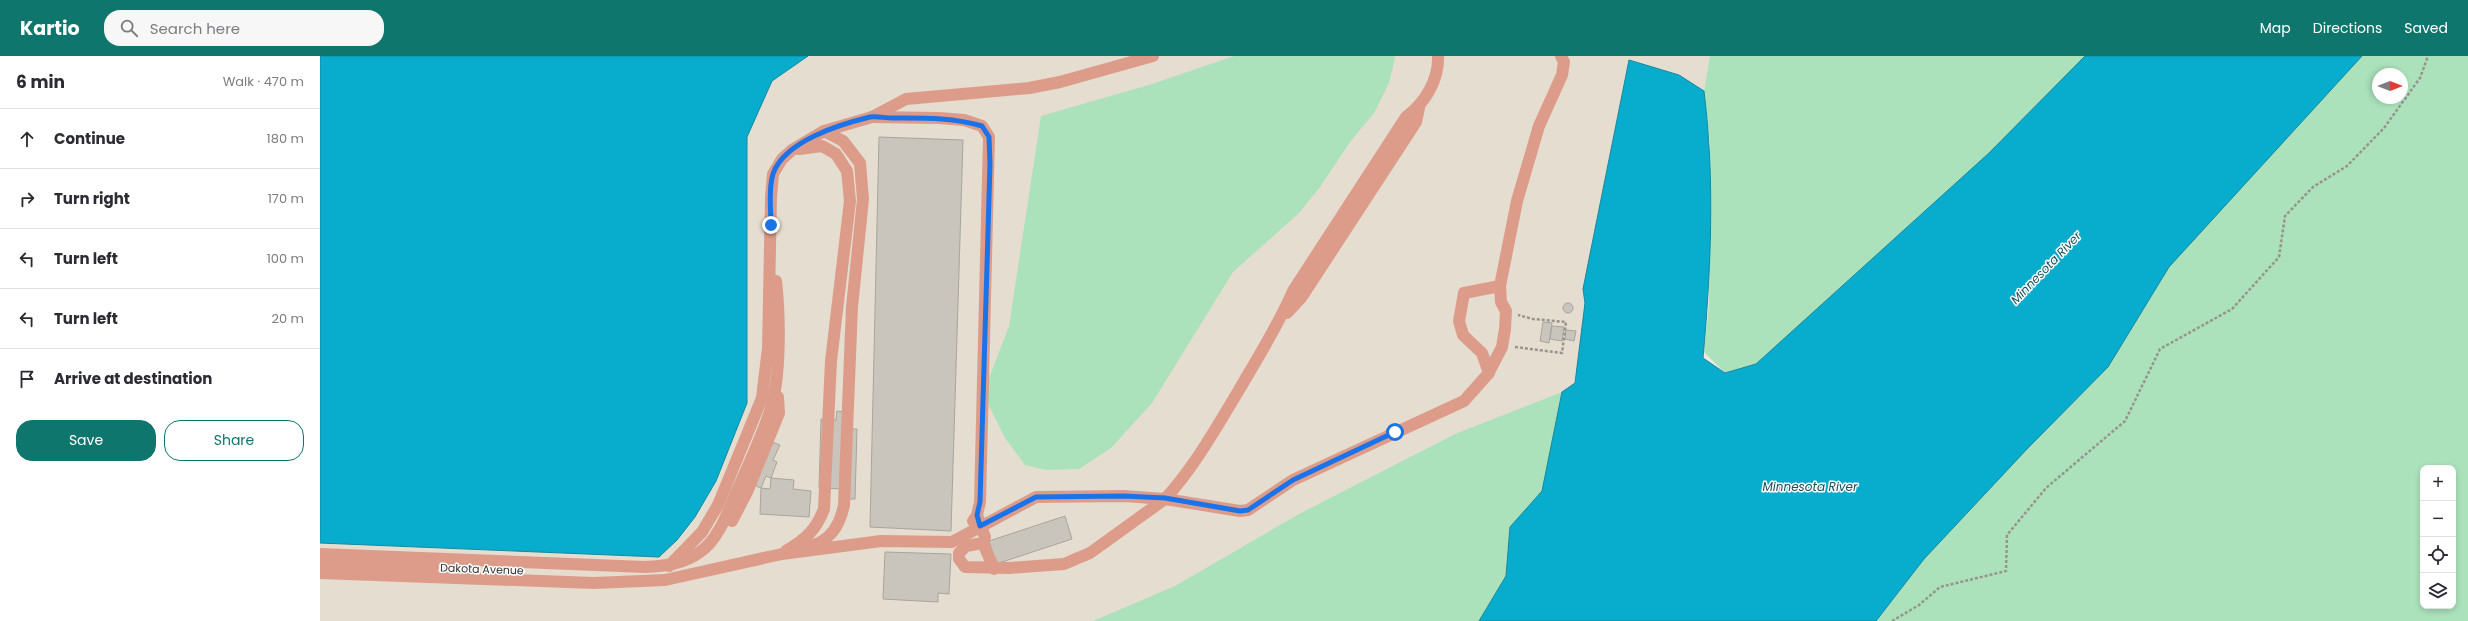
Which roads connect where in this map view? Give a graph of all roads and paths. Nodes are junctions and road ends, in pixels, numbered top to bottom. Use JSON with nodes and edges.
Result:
{"nodes":[{"id":1,"x":1153,"y":56,"type":"edge"},
{"id":2,"x":1438,"y":56,"type":"edge"},
{"id":3,"x":1560,"y":56,"type":"edge"},
{"id":4,"x":2428,"y":56,"type":"edge"},
{"id":5,"x":872,"y":117,"type":"junction"},
{"id":6,"x":824,"y":131,"type":"junction"},
{"id":7,"x":792,"y":150,"type":"junction"},
{"id":8,"x":771,"y":225,"type":"junction"},
{"id":9,"x":1500,"y":286,"type":"junction"},
{"id":10,"x":1506,"y":311,"type":"junction"},
{"id":11,"x":1502,"y":347,"type":"junction"},
{"id":12,"x":777,"y":364,"type":"junction"},
{"id":13,"x":1488,"y":373,"type":"junction"},
{"id":14,"x":1165,"y":498,"type":"junction"},
{"id":15,"x":979,"y":520,"type":"junction"},
{"id":16,"x":983,"y":543,"type":"junction"},
{"id":17,"x":320,"y":554,"type":"edge"},
{"id":18,"x":782,"y":554,"type":"junction"},
{"id":19,"x":320,"y":563,"type":"edge"},
{"id":20,"x":669,"y":566,"type":"junction"},
{"id":21,"x":994,"y":569,"type":"junction"},
{"id":22,"x":320,"y":573,"type":"edge"},
{"id":23,"x":1892,"y":621,"type":"edge"}],
"edges":[{"from":1,"to":5,"type":"lane"},
{"from":2,"to":14,"type":"lane"},
{"from":3,"to":9,"type":"lane"},
{"from":4,"to":23,"type":"path"},
{"from":5,"to":6,"type":"lane"},
{"from":5,"to":15,"type":"lane"},
{"from":6,"to":7,"type":"lane"},
{"from":6,"to":18,"type":"lane"},
{"from":7,"to":8,"type":"lane"},
{"from":7,"to":18,"type":"lane"},
{"from":8,"to":12,"type":"lane"},
{"from":8,"to":20,"type":"lane"},
{"from":9,"to":10,"type":"lane"},
{"from":9,"to":13,"type":"lane"},
{"from":10,"to":11,"type":"lane"},
{"from":10,"to":11,"type":"path"},
{"from":11,"to":13,"type":"lane"},
{"from":12,"to":19,"type":"lane","name":"Dakota Avenue"},
{"from":12,"to":20,"type":"lane"},
{"from":13,"to":14,"type":"lane"},
{"from":14,"to":15,"type":"lane"},
{"from":14,"to":21,"type":"lane"},
{"from":15,"to":16,"type":"lane"},
{"from":15,"to":18,"type":"lane"},
{"from":16,"to":21,"type":"lane"},
{"from":16,"to":21,"type":"lane"},
{"from":17,"to":20,"type":"lane"},
{"from":18,"to":22,"type":"lane"}]}
